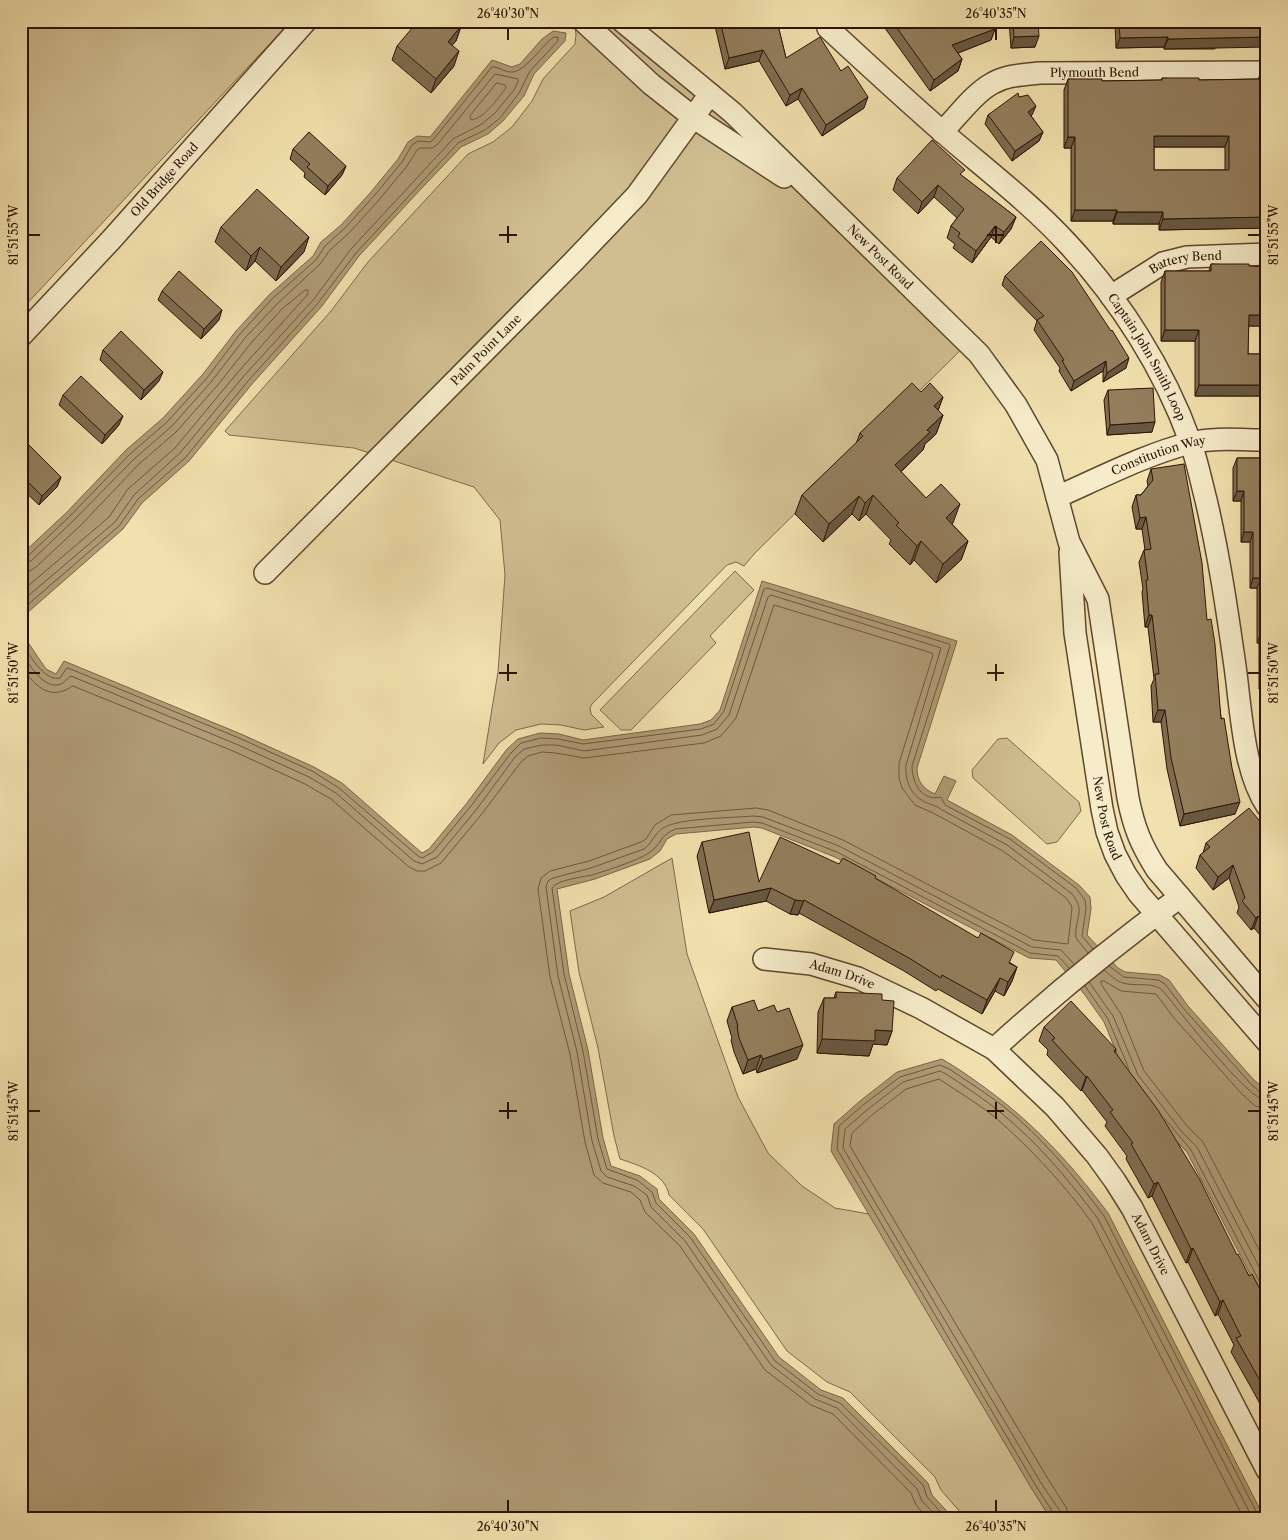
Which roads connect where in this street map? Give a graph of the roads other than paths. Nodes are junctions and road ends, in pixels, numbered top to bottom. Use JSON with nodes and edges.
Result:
{"nodes":[{"id":1,"x":306,"y":21,"type":"edge"},
{"id":2,"x":583,"y":21,"type":"edge"},
{"id":3,"x":622,"y":21,"type":"edge"},
{"id":4,"x":826,"y":21,"type":"edge"},
{"id":5,"x":1267,"y":72,"type":"edge"},
{"id":6,"x":710,"y":94,"type":"junction"},
{"id":7,"x":694,"y":118,"type":"junction"},
{"id":8,"x":942,"y":132,"type":"junction"},
{"id":9,"x":824,"y":204,"type":"junction"},
{"id":10,"x":1267,"y":254,"type":"edge"},
{"id":11,"x":1111,"y":296,"type":"junction"},
{"id":12,"x":21,"y":336,"type":"edge"},
{"id":13,"x":1267,"y":440,"type":"edge"},
{"id":14,"x":1191,"y":443,"type":"junction"},
{"id":15,"x":1057,"y":497,"type":"junction"},
{"id":16,"x":1070,"y":542,"type":"junction"},
{"id":17,"x":265,"y":573,"type":"dead end"},
{"id":18,"x":1267,"y":806,"type":"edge"},
{"id":19,"x":1180,"y":897,"type":"junction"},
{"id":20,"x":1156,"y":915,"type":"junction"},
{"id":21,"x":764,"y":959,"type":"dead end"},
{"id":22,"x":1267,"y":999,"type":"edge"},
{"id":23,"x":1267,"y":1042,"type":"edge"},
{"id":24,"x":994,"y":1049,"type":"junction"},
{"id":25,"x":1267,"y":1470,"type":"edge"}],
"edges":[{"from":1,"to":12,"type":"street","name":"Old Bridge Road"},
{"from":2,"to":7,"type":"street"},
{"from":3,"to":6,"type":"street","name":"New Post Road"},
{"from":4,"to":8,"type":"street","name":"Captain John Smith Loop"},
{"from":5,"to":8,"type":"street","name":"Plymouth Bend"},
{"from":6,"to":7,"type":"street","name":"Palm Point Lane"},
{"from":6,"to":9,"type":"street","name":"New Post Road"},
{"from":7,"to":9,"type":"street"},
{"from":7,"to":17,"type":"street","name":"Palm Point Lane"},
{"from":8,"to":11,"type":"street","name":"Captain John Smith Loop"},
{"from":9,"to":15,"type":"street","name":"New Post Road"},
{"from":10,"to":11,"type":"street","name":"Battery Bend"},
{"from":11,"to":14,"type":"street","name":"Captain John Smith Loop"},
{"from":13,"to":14,"type":"street","name":"Constitution Way"},
{"from":14,"to":15,"type":"street","name":"Constitution Way"},
{"from":14,"to":18,"type":"street","name":"Captain John Smith Loop"},
{"from":15,"to":16,"type":"street","name":"New Post Road"},
{"from":16,"to":19,"type":"street","name":"New Post Road"},
{"from":16,"to":20,"type":"street","name":"New Post Road"},
{"from":19,"to":20,"type":"street"},
{"from":19,"to":22,"type":"street","name":"New Post Road"},
{"from":20,"to":23,"type":"street","name":"New Post Road"},
{"from":20,"to":24,"type":"street"},
{"from":21,"to":24,"type":"street","name":"Adam Drive"},
{"from":24,"to":25,"type":"street","name":"Adam Drive"}]}
